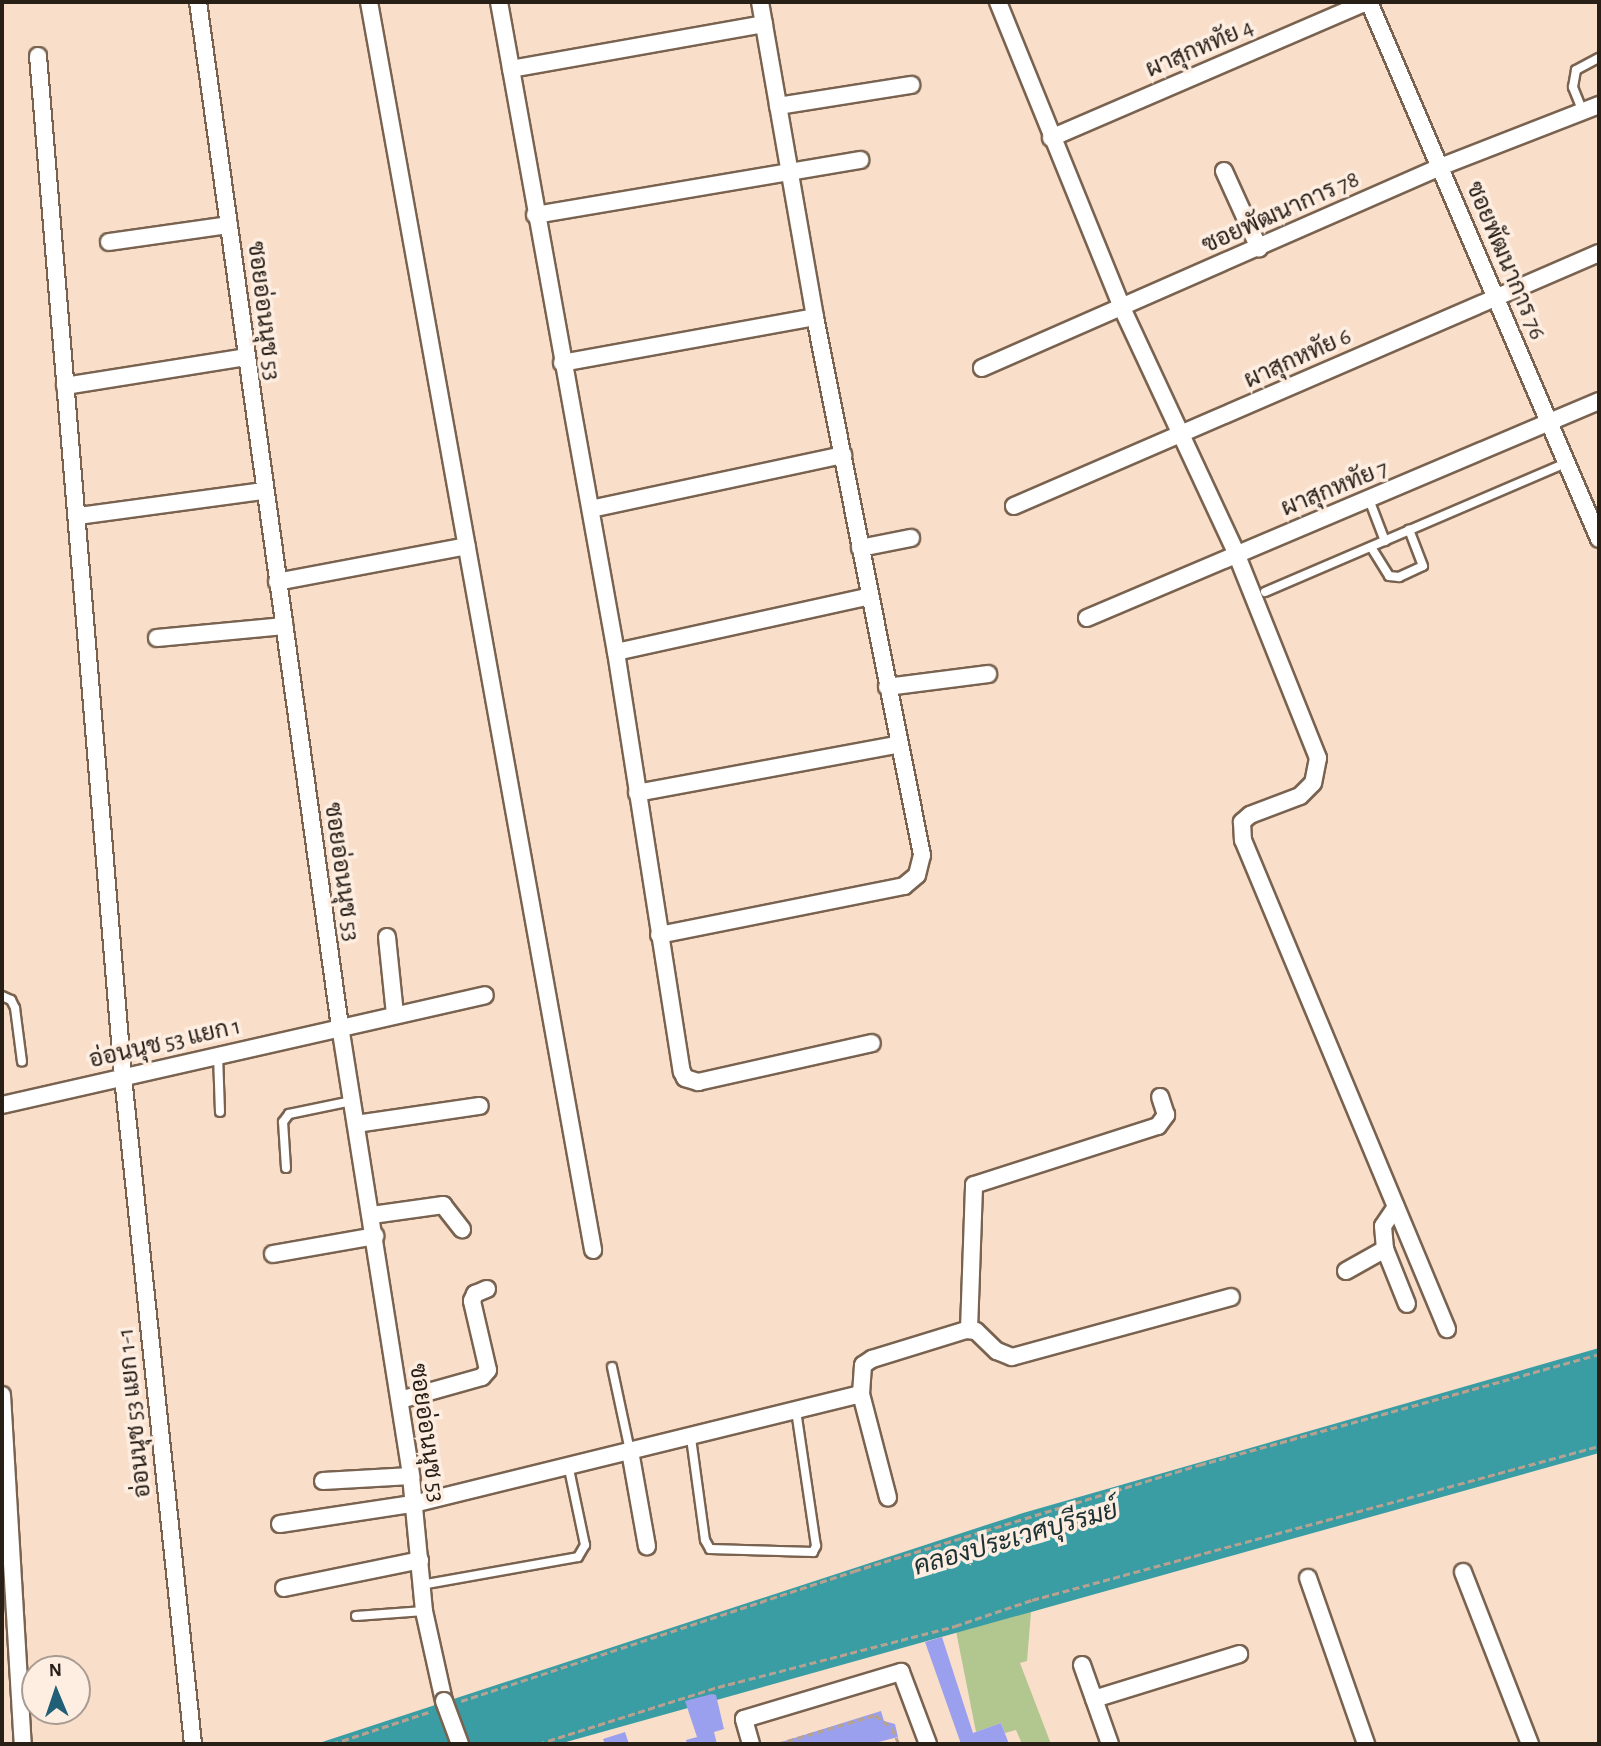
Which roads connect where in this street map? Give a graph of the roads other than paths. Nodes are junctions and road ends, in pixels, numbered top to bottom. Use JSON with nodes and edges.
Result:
{"nodes":[{"id":1,"x":198,"y":2,"type":"edge"},
{"id":2,"x":369,"y":2,"type":"edge"},
{"id":3,"x":499,"y":2,"type":"edge"},
{"id":4,"x":760,"y":2,"type":"edge"},
{"id":5,"x":998,"y":2,"type":"edge"},
{"id":6,"x":1368,"y":2,"type":"edge"},
{"id":7,"x":764,"y":24,"type":"junction"},
{"id":8,"x":38,"y":56,"type":"dead end"},
{"id":9,"x":1599,"y":58,"type":"edge"},
{"id":10,"x":511,"y":69,"type":"junction"},
{"id":11,"x":911,"y":85,"type":"dead end"},
{"id":12,"x":1599,"y":105,"type":"edge"},
{"id":13,"x":778,"y":106,"type":"junction"},
{"id":14,"x":1583,"y":112,"type":"junction"},
{"id":15,"x":1051,"y":138,"type":"junction"},
{"id":16,"x":860,"y":160,"type":"dead end"},
{"id":17,"x":1440,"y":167,"type":"junction"},
{"id":18,"x":789,"y":170,"type":"junction"},
{"id":19,"x":1224,"y":171,"type":"dead end"},
{"id":20,"x":535,"y":215,"type":"junction"},
{"id":21,"x":229,"y":225,"type":"junction"},
{"id":22,"x":109,"y":242,"type":"dead end"},
{"id":23,"x":1259,"y":248,"type":"junction"},
{"id":24,"x":1599,"y":253,"type":"edge"},
{"id":25,"x":1496,"y":297,"type":"junction"},
{"id":26,"x":1122,"y":308,"type":"junction"},
{"id":27,"x":816,"y":317,"type":"junction"},
{"id":28,"x":246,"y":357,"type":"junction"},
{"id":29,"x":562,"y":363,"type":"junction"},
{"id":30,"x":982,"y":368,"type":"dead end"},
{"id":31,"x":65,"y":386,"type":"junction"},
{"id":32,"x":1599,"y":401,"type":"edge"},
{"id":33,"x":1549,"y":423,"type":"junction"},
{"id":34,"x":1178,"y":436,"type":"junction"},
{"id":35,"x":843,"y":455,"type":"junction"},
{"id":36,"x":1566,"y":463,"type":"junction"},
{"id":37,"x":263,"y":491,"type":"junction"},
{"id":38,"x":1370,"y":502,"type":"junction"},
{"id":39,"x":1014,"y":506,"type":"dead end"},
{"id":40,"x":591,"y":509,"type":"junction"},
{"id":41,"x":78,"y":516,"type":"junction"},
{"id":42,"x":1409,"y":530,"type":"junction"},
{"id":43,"x":911,"y":538,"type":"dead end"},
{"id":44,"x":1599,"y":539,"type":"edge"},
{"id":45,"x":1385,"y":541,"type":"junction"},
{"id":46,"x":467,"y":546,"type":"junction"},
{"id":47,"x":1371,"y":547,"type":"junction"},
{"id":48,"x":860,"y":548,"type":"junction"},
{"id":49,"x":1236,"y":552,"type":"junction"},
{"id":50,"x":277,"y":582,"type":"junction"},
{"id":51,"x":1265,"y":592,"type":"dead end"},
{"id":52,"x":870,"y":596,"type":"junction"},
{"id":53,"x":1087,"y":618,"type":"dead end"},
{"id":54,"x":284,"y":626,"type":"junction"},
{"id":55,"x":157,"y":638,"type":"dead end"},
{"id":56,"x":617,"y":652,"type":"junction"},
{"id":57,"x":988,"y":674,"type":"dead end"},
{"id":58,"x":887,"y":687,"type":"junction"},
{"id":59,"x":897,"y":745,"type":"junction"},
{"id":60,"x":637,"y":793,"type":"junction"},
{"id":61,"x":659,"y":935,"type":"junction"},
{"id":62,"x":387,"y":937,"type":"dead end"},
{"id":63,"x":485,"y":995,"type":"dead end"},
{"id":64,"x":2,"y":996,"type":"edge"},
{"id":65,"x":395,"y":1014,"type":"junction"},
{"id":66,"x":340,"y":1026,"type":"junction"},
{"id":67,"x":872,"y":1044,"type":"dead end"},
{"id":68,"x":218,"y":1055,"type":"junction"},
{"id":69,"x":22,"y":1062,"type":"dead end"},
{"id":70,"x":123,"y":1077,"type":"junction"},
{"id":71,"x":1160,"y":1097,"type":"dead end"},
{"id":72,"x":352,"y":1101,"type":"junction"},
{"id":73,"x":2,"y":1105,"type":"edge"},
{"id":74,"x":480,"y":1106,"type":"dead end"},
{"id":75,"x":220,"y":1112,"type":"dead end"},
{"id":76,"x":356,"y":1124,"type":"junction"},
{"id":77,"x":286,"y":1168,"type":"dead end"},
{"id":78,"x":1396,"y":1208,"type":"junction"},
{"id":79,"x":372,"y":1215,"type":"junction"},
{"id":80,"x":462,"y":1229,"type":"dead end"},
{"id":81,"x":376,"y":1236,"type":"junction"},
{"id":82,"x":1385,"y":1249,"type":"junction"},
{"id":83,"x":593,"y":1250,"type":"dead end"},
{"id":84,"x":273,"y":1254,"type":"dead end"},
{"id":85,"x":1346,"y":1271,"type":"dead end"},
{"id":86,"x":487,"y":1289,"type":"dead end"},
{"id":87,"x":1231,"y":1297,"type":"dead end"},
{"id":88,"x":1407,"y":1304,"type":"dead end"},
{"id":89,"x":969,"y":1329,"type":"junction"},
{"id":90,"x":1447,"y":1329,"type":"dead end"},
{"id":91,"x":612,"y":1367,"type":"dead end"},
{"id":92,"x":860,"y":1394,"type":"junction"},
{"id":93,"x":2,"y":1395,"type":"edge"},
{"id":94,"x":400,"y":1400,"type":"junction"},
{"id":95,"x":796,"y":1411,"type":"junction"},
{"id":96,"x":691,"y":1438,"type":"junction"},
{"id":97,"x":630,"y":1451,"type":"junction"},
{"id":98,"x":568,"y":1464,"type":"junction"},
{"id":99,"x":411,"y":1476,"type":"junction"},
{"id":100,"x":323,"y":1481,"type":"dead end"},
{"id":101,"x":888,"y":1498,"type":"dead end"},
{"id":102,"x":413,"y":1504,"type":"junction"},
{"id":103,"x":281,"y":1524,"type":"dead end"},
{"id":104,"x":647,"y":1546,"type":"dead end"},
{"id":105,"x":420,"y":1560,"type":"junction"},
{"id":106,"x":1463,"y":1572,"type":"dead end"},
{"id":107,"x":1308,"y":1578,"type":"dead end"},
{"id":108,"x":421,"y":1585,"type":"junction"},
{"id":109,"x":284,"y":1588,"type":"dead end"},
{"id":110,"x":424,"y":1611,"type":"junction"},
{"id":111,"x":356,"y":1616,"type":"dead end"},
{"id":112,"x":1239,"y":1654,"type":"dead end"},
{"id":113,"x":1082,"y":1665,"type":"dead end"},
{"id":114,"x":1094,"y":1699,"type":"junction"},
{"id":115,"x":23,"y":1744,"type":"edge"},
{"id":116,"x":193,"y":1744,"type":"edge"},
{"id":117,"x":460,"y":1744,"type":"edge"},
{"id":118,"x":751,"y":1744,"type":"edge"},
{"id":119,"x":928,"y":1744,"type":"edge"},
{"id":120,"x":1110,"y":1744,"type":"edge"},
{"id":121,"x":1366,"y":1744,"type":"edge"},
{"id":122,"x":1530,"y":1744,"type":"edge"}],
"edges":[{"from":1,"to":21,"type":"street","name":"ซอยอ่อนนุช 53"},
{"from":2,"to":46,"type":"street"},
{"from":3,"to":10,"type":"street"},
{"from":4,"to":7,"type":"street"},
{"from":5,"to":15,"type":"street"},
{"from":6,"to":15,"type":"street","name":"ผาสุกหทัย 4"},
{"from":6,"to":17,"type":"street","name":"ซอยพัฒนาการ 76"},
{"from":7,"to":10,"type":"street"},
{"from":7,"to":13,"type":"street"},
{"from":8,"to":31,"type":"street","name":"อ่อนนุช 53 แยก 1-1"},
{"from":9,"to":14,"type":"lane"},
{"from":10,"to":20,"type":"street"},
{"from":11,"to":13,"type":"street"},
{"from":12,"to":14,"type":"street","name":"ซอยพัฒนาการ 78"},
{"from":13,"to":18,"type":"street"},
{"from":14,"to":17,"type":"street","name":"ซอยพัฒนาการ 78"},
{"from":15,"to":26,"type":"street"},
{"from":16,"to":18,"type":"street"},
{"from":17,"to":23,"type":"street","name":"ซอยพัฒนาการ 78"},
{"from":17,"to":25,"type":"street","name":"ซอยพัฒนาการ 76"},
{"from":18,"to":20,"type":"street"},
{"from":18,"to":27,"type":"street"},
{"from":19,"to":23,"type":"street"},
{"from":20,"to":29,"type":"street"},
{"from":21,"to":22,"type":"street"},
{"from":21,"to":28,"type":"street","name":"ซอยอ่อนนุช 53"},
{"from":23,"to":26,"type":"street","name":"ซอยพัฒนาการ 78"},
{"from":24,"to":25,"type":"street","name":"ผาสุกหทัย 6"},
{"from":25,"to":33,"type":"street","name":"ซอยพัฒนาการ 76"},
{"from":25,"to":34,"type":"street","name":"ผาสุกหทัย 6"},
{"from":26,"to":30,"type":"street","name":"ซอยพัฒนาการ 78"},
{"from":26,"to":34,"type":"street"},
{"from":27,"to":29,"type":"street"},
{"from":27,"to":35,"type":"street"},
{"from":28,"to":31,"type":"street"},
{"from":28,"to":37,"type":"street","name":"ซอยอ่อนนุช 53"},
{"from":29,"to":40,"type":"street"},
{"from":31,"to":41,"type":"street","name":"อ่อนนุช 53 แยก 1-1"},
{"from":32,"to":33,"type":"street","name":"ผาสุกหทัย 7"},
{"from":33,"to":36,"type":"street","name":"ซอยพัฒนาการ 76"},
{"from":33,"to":38,"type":"street","name":"ผาสุกหทัย 7"},
{"from":34,"to":39,"type":"street","name":"ผาสุกหทัย 6"},
{"from":34,"to":49,"type":"street"},
{"from":35,"to":40,"type":"street"},
{"from":35,"to":48,"type":"street"},
{"from":36,"to":42,"type":"lane"},
{"from":36,"to":44,"type":"street","name":"ซอยพัฒนาการ 76"},
{"from":37,"to":41,"type":"street"},
{"from":37,"to":50,"type":"street","name":"ซอยอ่อนนุช 53"},
{"from":38,"to":45,"type":"lane"},
{"from":38,"to":49,"type":"street","name":"ผาสุกหทัย 7"},
{"from":40,"to":56,"type":"street"},
{"from":41,"to":70,"type":"street","name":"อ่อนนุช 53 แยก 1-1"},
{"from":42,"to":45,"type":"lane"},
{"from":42,"to":47,"type":"lane"},
{"from":43,"to":48,"type":"street"},
{"from":45,"to":47,"type":"lane"},
{"from":46,"to":50,"type":"street"},
{"from":46,"to":83,"type":"street"},
{"from":47,"to":51,"type":"lane"},
{"from":48,"to":52,"type":"street"},
{"from":49,"to":53,"type":"street","name":"ผาสุกหทัย 7"},
{"from":49,"to":78,"type":"street"},
{"from":50,"to":54,"type":"street","name":"ซอยอ่อนนุช 53"},
{"from":52,"to":56,"type":"street"},
{"from":52,"to":58,"type":"street"},
{"from":54,"to":55,"type":"street"},
{"from":54,"to":66,"type":"street","name":"ซอยอ่อนนุช 53"},
{"from":56,"to":60,"type":"street"},
{"from":57,"to":58,"type":"street"},
{"from":58,"to":59,"type":"street"},
{"from":59,"to":60,"type":"street"},
{"from":59,"to":61,"type":"street"},
{"from":60,"to":61,"type":"street"},
{"from":61,"to":67,"type":"street"},
{"from":62,"to":65,"type":"street"},
{"from":63,"to":65,"type":"street","name":"อ่อนนุช 53 แยก 1"},
{"from":64,"to":69,"type":"lane"},
{"from":65,"to":66,"type":"street","name":"อ่อนนุช 53 แยก 1"},
{"from":66,"to":68,"type":"street","name":"อ่อนนุช 53 แยก 1"},
{"from":66,"to":72,"type":"street","name":"ซอยอ่อนนุช 53"},
{"from":68,"to":70,"type":"street","name":"อ่อนนุช 53 แยก 1"},
{"from":68,"to":75,"type":"lane"},
{"from":70,"to":73,"type":"street","name":"อ่อนนุช 53 แยก 1"},
{"from":70,"to":116,"type":"street","name":"อ่อนนุช 53 แยก 1-1"},
{"from":71,"to":89,"type":"street"},
{"from":72,"to":76,"type":"street","name":"ซอยอ่อนนุช 53"},
{"from":72,"to":77,"type":"lane"},
{"from":74,"to":76,"type":"street"},
{"from":76,"to":79,"type":"street","name":"ซอยอ่อนนุช 53"},
{"from":78,"to":82,"type":"street"},
{"from":78,"to":90,"type":"street"},
{"from":79,"to":80,"type":"street"},
{"from":79,"to":81,"type":"street","name":"ซอยอ่อนนุช 53"},
{"from":81,"to":84,"type":"street"},
{"from":81,"to":94,"type":"street","name":"ซอยอ่อนนุช 53"},
{"from":82,"to":85,"type":"street"},
{"from":82,"to":88,"type":"street"},
{"from":86,"to":94,"type":"street"},
{"from":87,"to":89,"type":"street"},
{"from":89,"to":92,"type":"street"},
{"from":91,"to":97,"type":"lane"},
{"from":92,"to":95,"type":"street"},
{"from":92,"to":101,"type":"street"},
{"from":93,"to":115,"type":"street"},
{"from":94,"to":99,"type":"street","name":"ซอยอ่อนนุช 53"},
{"from":95,"to":96,"type":"street"},
{"from":95,"to":96,"type":"lane"},
{"from":96,"to":97,"type":"street"},
{"from":97,"to":98,"type":"street"},
{"from":97,"to":104,"type":"street"},
{"from":98,"to":102,"type":"street"},
{"from":98,"to":108,"type":"lane"},
{"from":99,"to":100,"type":"street"},
{"from":99,"to":102,"type":"street","name":"ซอยอ่อนนุช 53"},
{"from":102,"to":103,"type":"street"},
{"from":102,"to":105,"type":"street","name":"ซอยอ่อนนุช 53"},
{"from":105,"to":108,"type":"street","name":"ซอยอ่อนนุช 53"},
{"from":105,"to":109,"type":"street"},
{"from":106,"to":122,"type":"street"},
{"from":107,"to":121,"type":"street"},
{"from":108,"to":110,"type":"street","name":"ซอยอ่อนนุช 53"},
{"from":110,"to":111,"type":"lane"},
{"from":110,"to":117,"type":"street","name":"ซอยอ่อนนุช 53","bridge":true},
{"from":112,"to":114,"type":"street"},
{"from":113,"to":114,"type":"street"},
{"from":114,"to":120,"type":"street"},
{"from":118,"to":119,"type":"street"}]}
